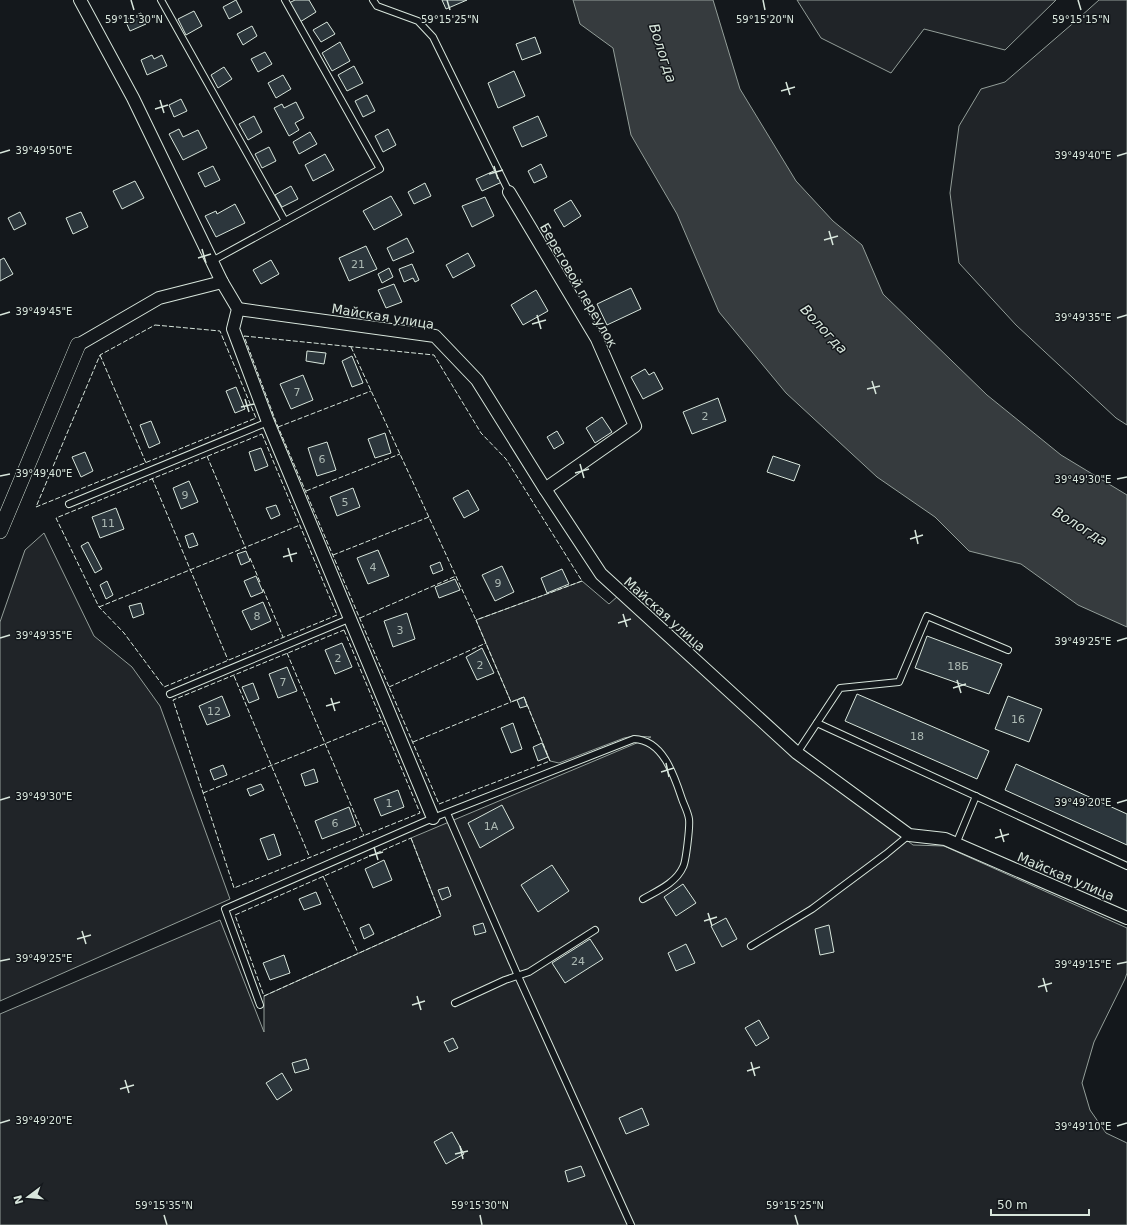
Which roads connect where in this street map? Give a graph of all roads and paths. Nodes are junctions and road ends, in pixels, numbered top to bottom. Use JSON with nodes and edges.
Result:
{"nodes":[{"id":1,"x":80,"y":0,"type":"edge"},
{"id":2,"x":162,"y":0,"type":"edge"},
{"id":3,"x":285,"y":0,"type":"edge"},
{"id":4,"x":373,"y":0,"type":"edge"},
{"id":5,"x":509,"y":192,"type":"joint"},
{"id":6,"x":285,"y":221,"type":"junction"},
{"id":7,"x":212,"y":261,"type":"junction"},
{"id":8,"x":222,"y":282,"type":"junction"},
{"id":9,"x":238,"y":309,"type":"junction"},
{"id":10,"x":78,"y":345,"type":"joint"},
{"id":11,"x":268,"y":422,"type":"junction"},
{"id":12,"x":545,"y":489,"type":"junction"},
{"id":13,"x":69,"y":504,"type":"dead end"},
{"id":14,"x":0,"y":531,"type":"edge"},
{"id":15,"x":351,"y":618,"type":"junction"},
{"id":16,"x":1008,"y":650,"type":"dead end"},
{"id":17,"x":170,"y":694,"type":"dead end"},
{"id":18,"x":817,"y":723,"type":"junction"},
{"id":19,"x":797,"y":753,"type":"junction"},
{"id":20,"x":976,"y":796,"type":"junction"},
{"id":21,"x":447,"y":813,"type":"junction"},
{"id":22,"x":433,"y":818,"type":"junction"},
{"id":23,"x":909,"y":835,"type":"junction"},
{"id":24,"x":956,"y":844,"type":"junction"},
{"id":25,"x":1127,"y":866,"type":"edge"},
{"id":26,"x":643,"y":899,"type":"dead end"},
{"id":27,"x":1127,"y":918,"type":"edge"},
{"id":28,"x":595,"y":930,"type":"dead end"},
{"id":29,"x":751,"y":946,"type":"dead end"},
{"id":30,"x":518,"y":976,"type":"junction"},
{"id":31,"x":455,"y":1003,"type":"dead end"},
{"id":32,"x":260,"y":1005,"type":"dead end"},
{"id":33,"x":630,"y":1224,"type":"edge"},
{"id":34,"x":623,"y":1225,"type":"edge"}],
"edges":[{"from":1,"to":7,"type":"street"},
{"from":2,"to":6,"type":"lane"},
{"from":3,"to":6,"type":"lane"},
{"from":4,"to":5,"type":"lane"},
{"from":5,"to":12,"type":"street","name":"Береговой переулок"},
{"from":6,"to":7,"type":"lane"},
{"from":7,"to":8,"type":"street"},
{"from":8,"to":9,"type":"street"},
{"from":8,"to":10,"type":"street"},
{"from":9,"to":11,"type":"street"},
{"from":9,"to":12,"type":"street","name":"Майская улица"},
{"from":10,"to":14,"type":"street"},
{"from":11,"to":13,"type":"lane"},
{"from":11,"to":15,"type":"street"},
{"from":12,"to":19,"type":"street","name":"Майская улица"},
{"from":15,"to":17,"type":"lane"},
{"from":15,"to":22,"type":"street"},
{"from":16,"to":18,"type":"lane"},
{"from":18,"to":19,"type":"lane"},
{"from":18,"to":20,"type":"lane"},
{"from":19,"to":23,"type":"street","name":"Майская улица"},
{"from":20,"to":24,"type":"lane"},
{"from":20,"to":25,"type":"lane"},
{"from":21,"to":22,"type":"lane"},
{"from":21,"to":26,"type":"lane"},
{"from":21,"to":30,"type":"lane"},
{"from":22,"to":32,"type":"lane"},
{"from":23,"to":24,"type":"street","name":"Майская улица"},
{"from":23,"to":29,"type":"lane"},
{"from":24,"to":27,"type":"street","name":"Майская улица"},
{"from":28,"to":30,"type":"lane"},
{"from":30,"to":31,"type":"lane"},
{"from":30,"to":33,"type":"lane"},
{"from":33,"to":34,"type":"lane"}]}
